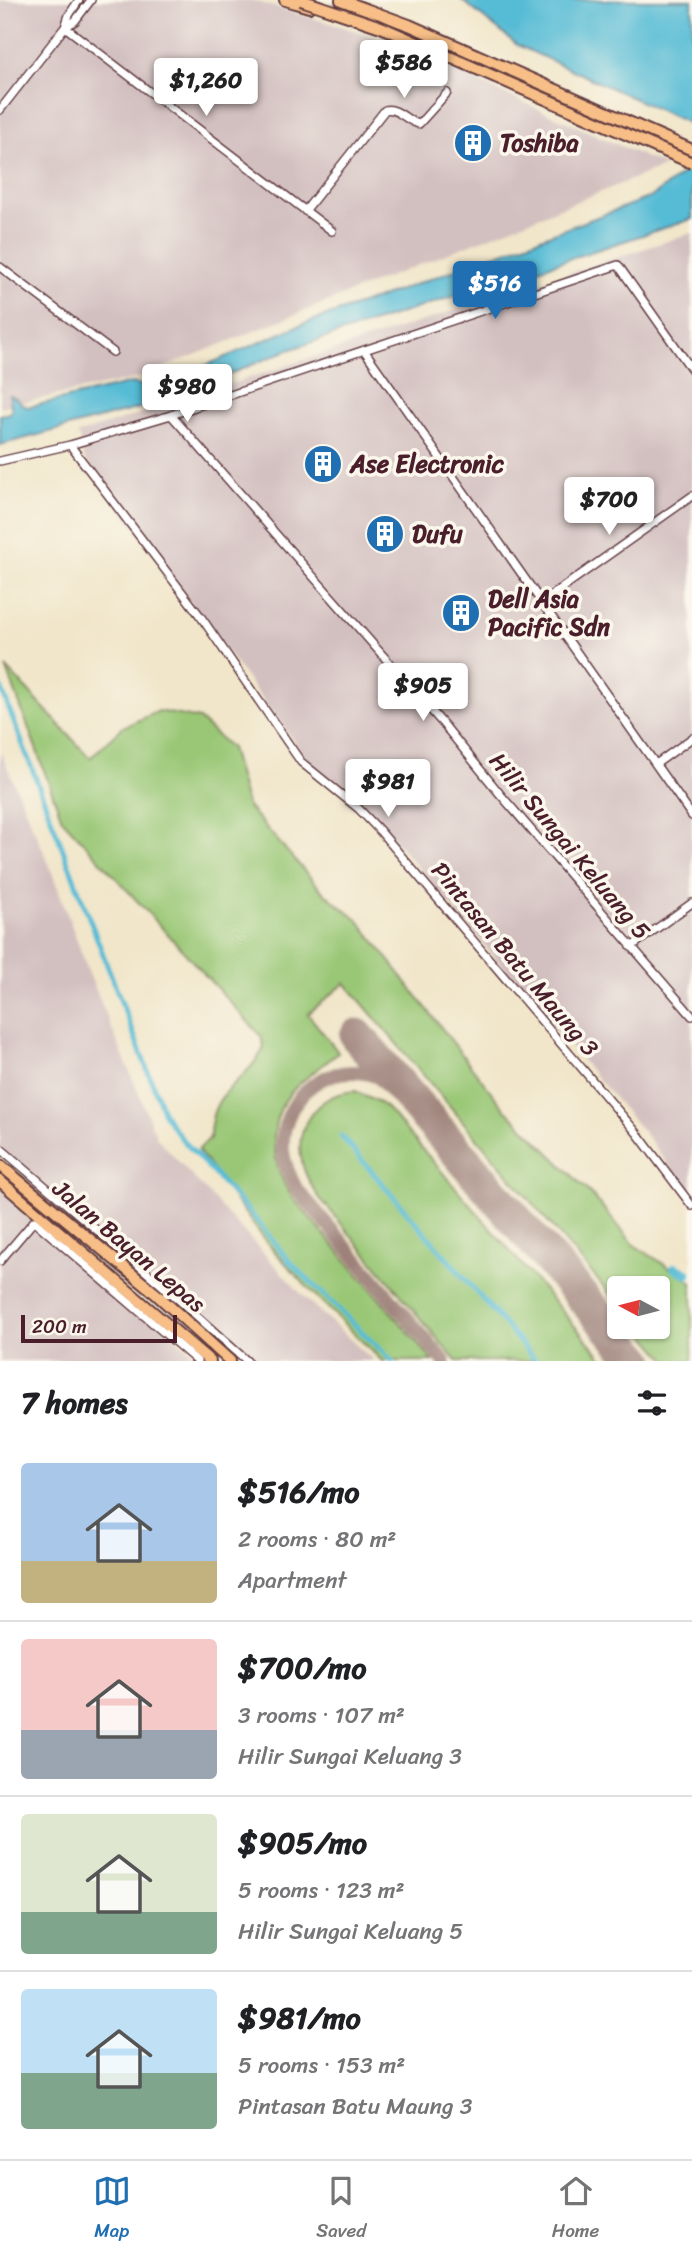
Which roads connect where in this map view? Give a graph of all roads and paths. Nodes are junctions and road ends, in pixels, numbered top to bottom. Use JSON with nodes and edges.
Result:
{"nodes":[{"id":1,"x":79,"y":0,"type":"edge"},
{"id":2,"x":91,"y":0,"type":"edge"},
{"id":3,"x":285,"y":0,"type":"edge"},
{"id":4,"x":301,"y":0,"type":"edge"},
{"id":5,"x":324,"y":0,"type":"edge"},
{"id":6,"x":341,"y":0,"type":"edge"},
{"id":7,"x":386,"y":16,"type":"junction"},
{"id":8,"x":65,"y":27,"type":"junction"},
{"id":9,"x":381,"y":31,"type":"junction"},
{"id":10,"x":447,"y":93,"type":"dead end"},
{"id":11,"x":0,"y":110,"type":"edge"},
{"id":12,"x":692,"y":150,"type":"edge"},
{"id":13,"x":690,"y":162,"type":"edge"},
{"id":14,"x":305,"y":211,"type":"junction"},
{"id":15,"x":332,"y":231,"type":"dead end"},
{"id":16,"x":0,"y":267,"type":"edge"},
{"id":17,"x":364,"y":350,"type":"junction"},
{"id":18,"x":113,"y":352,"type":"dead end"},
{"id":19,"x":692,"y":370,"type":"edge"},
{"id":20,"x":171,"y":415,"type":"junction"},
{"id":21,"x":70,"y":445,"type":"junction"},
{"id":22,"x":0,"y":461,"type":"edge"},
{"id":23,"x":692,"y":496,"type":"edge"},
{"id":24,"x":542,"y":602,"type":"junction"},
{"id":25,"x":692,"y":738,"type":"edge"},
{"id":26,"x":656,"y":764,"type":"junction"},
{"id":27,"x":692,"y":816,"type":"edge"},
{"id":28,"x":692,"y":903,"type":"edge"},
{"id":29,"x":631,"y":947,"type":"junction"},
{"id":30,"x":692,"y":1017,"type":"edge"},
{"id":31,"x":0,"y":1148,"type":"edge"},
{"id":32,"x":0,"y":1165,"type":"edge"},
{"id":33,"x":0,"y":1181,"type":"edge"},
{"id":34,"x":692,"y":1206,"type":"edge"},
{"id":35,"x":0,"y":1261,"type":"edge"},
{"id":36,"x":155,"y":1293,"type":"junction"},
{"id":37,"x":145,"y":1305,"type":"junction"},
{"id":38,"x":197,"y":1361,"type":"edge"},
{"id":39,"x":210,"y":1361,"type":"edge"},
{"id":40,"x":230,"y":1361,"type":"edge"},
{"id":41,"x":247,"y":1361,"type":"edge"}],
"edges":[{"from":1,"to":8,"type":"street"},
{"from":2,"to":8,"type":"street"},
{"from":3,"to":9,"type":"highway"},
{"from":4,"to":13,"type":"highway","bridge":true},
{"from":5,"to":13,"type":"highway"},
{"from":6,"to":7,"type":"highway"},
{"from":7,"to":9,"type":"highway"},
{"from":7,"to":12,"type":"highway"},
{"from":8,"to":11,"type":"street"},
{"from":8,"to":14,"type":"street"},
{"from":9,"to":13,"type":"highway"},
{"from":10,"to":14,"type":"street"},
{"from":14,"to":15,"type":"street"},
{"from":16,"to":18,"type":"street"},
{"from":17,"to":19,"type":"street"},
{"from":17,"to":20,"type":"street"},
{"from":17,"to":24,"type":"street"},
{"from":20,"to":21,"type":"street"},
{"from":20,"to":29,"type":"street","name":"Hilir Sungai Keluang 5"},
{"from":21,"to":22,"type":"street"},
{"from":21,"to":34,"type":"street","name":"Pintasan Batu Maung 3"},
{"from":23,"to":24,"type":"street"},
{"from":24,"to":26,"type":"street"},
{"from":25,"to":26,"type":"street"},
{"from":26,"to":27,"type":"street"},
{"from":28,"to":29,"type":"street"},
{"from":29,"to":30,"type":"street","name":"Hilir Sungai Keluang 5"},
{"from":31,"to":41,"type":"street"},
{"from":32,"to":36,"type":"highway","name":"Jalan Bayan Lepas"},
{"from":33,"to":37,"type":"highway","name":"Jalan Bayan Lepas"},
{"from":35,"to":38,"type":"street"},
{"from":36,"to":37,"type":"highway"},
{"from":36,"to":40,"type":"highway","name":"Jalan Bayan Lepas"},
{"from":37,"to":39,"type":"highway","name":"Jalan Bayan Lepas"}]}
